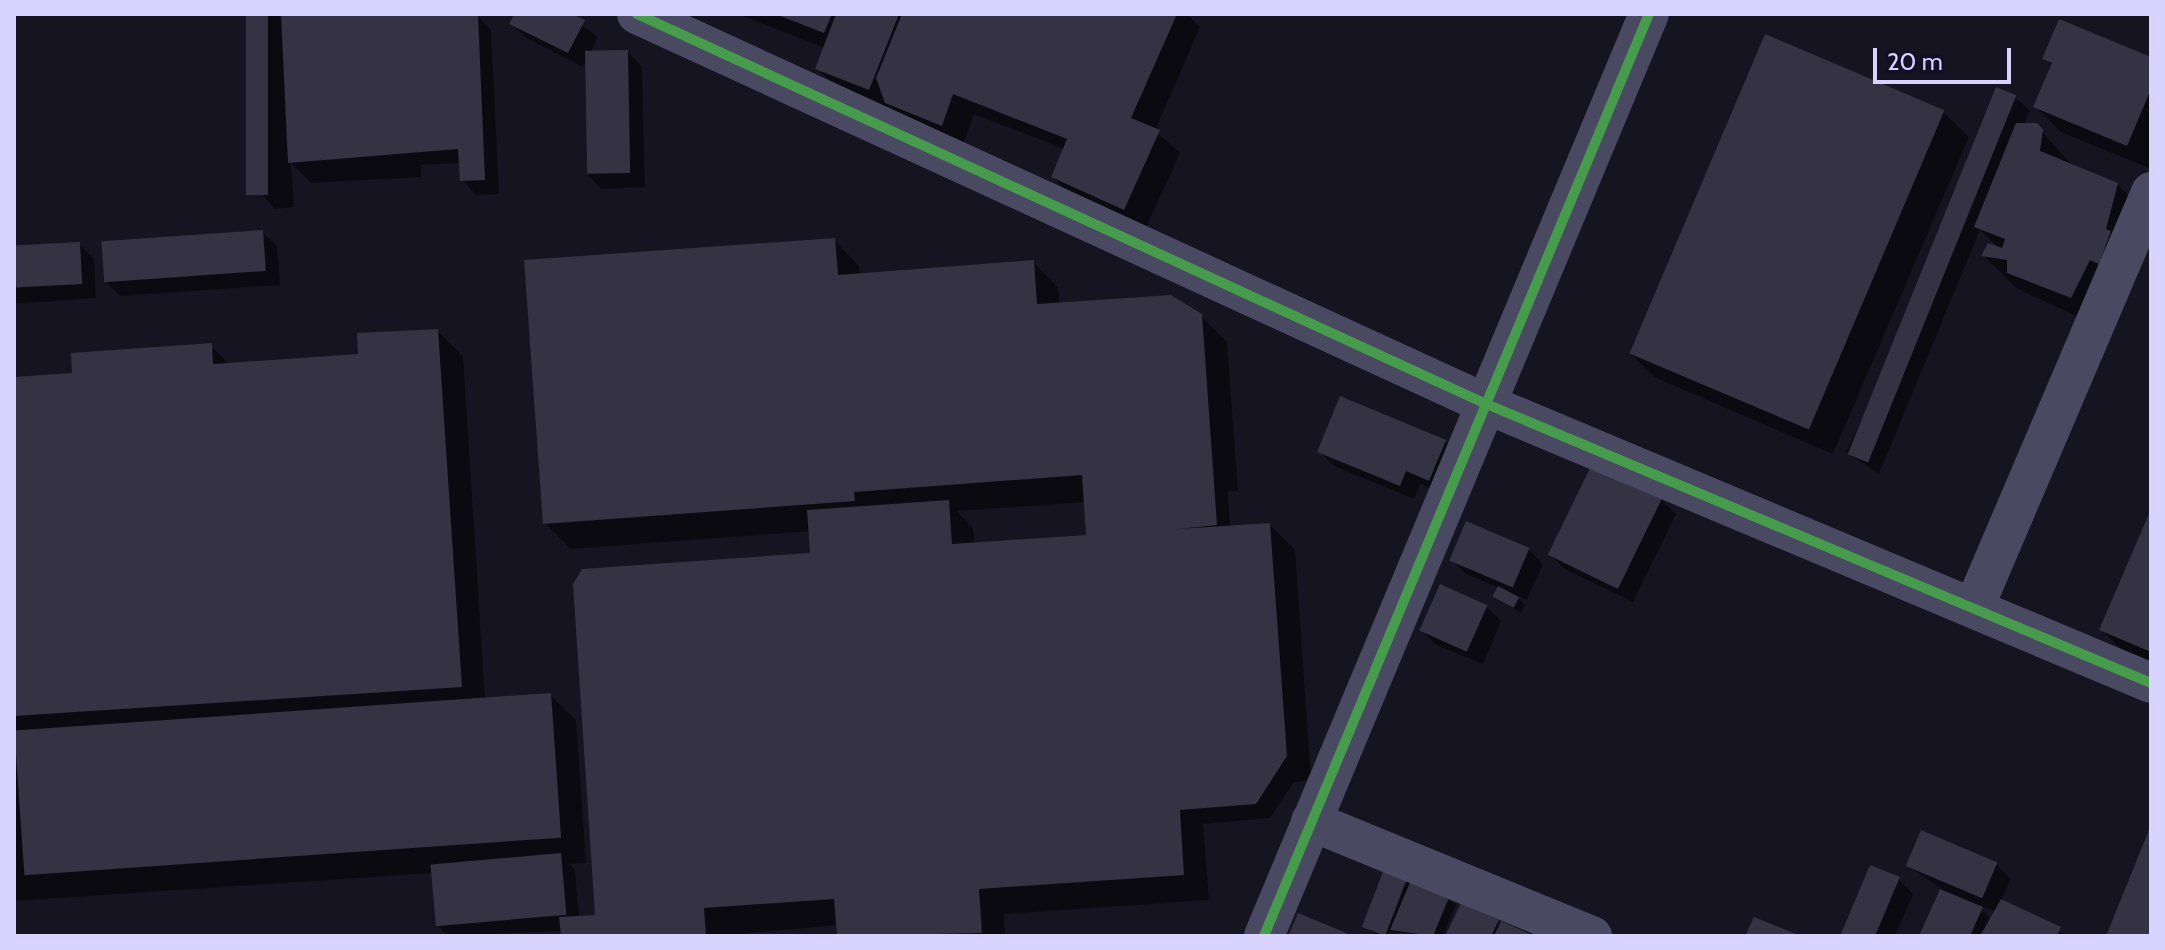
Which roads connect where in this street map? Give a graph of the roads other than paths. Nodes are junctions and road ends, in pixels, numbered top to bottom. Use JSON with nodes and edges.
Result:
{"nodes":[{"id":1,"x":637,"y":14,"type":"edge"},
{"id":2,"x":1649,"y":14,"type":"edge"},
{"id":3,"x":2151,"y":192,"type":"edge"},
{"id":4,"x":1484,"y":403,"type":"junction"},
{"id":5,"x":1975,"y":605,"type":"junction"},
{"id":6,"x":2151,"y":683,"type":"edge"},
{"id":7,"x":1311,"y":821,"type":"junction"},
{"id":8,"x":1264,"y":936,"type":"edge"},
{"id":9,"x":1592,"y":936,"type":"edge"}],
"edges":[{"from":1,"to":4,"type":"street"},
{"from":2,"to":4,"type":"street"},
{"from":3,"to":5,"type":"street"},
{"from":4,"to":5,"type":"street"},
{"from":4,"to":7,"type":"street"},
{"from":5,"to":6,"type":"street"},
{"from":7,"to":8,"type":"street"},
{"from":7,"to":9,"type":"street"}]}
